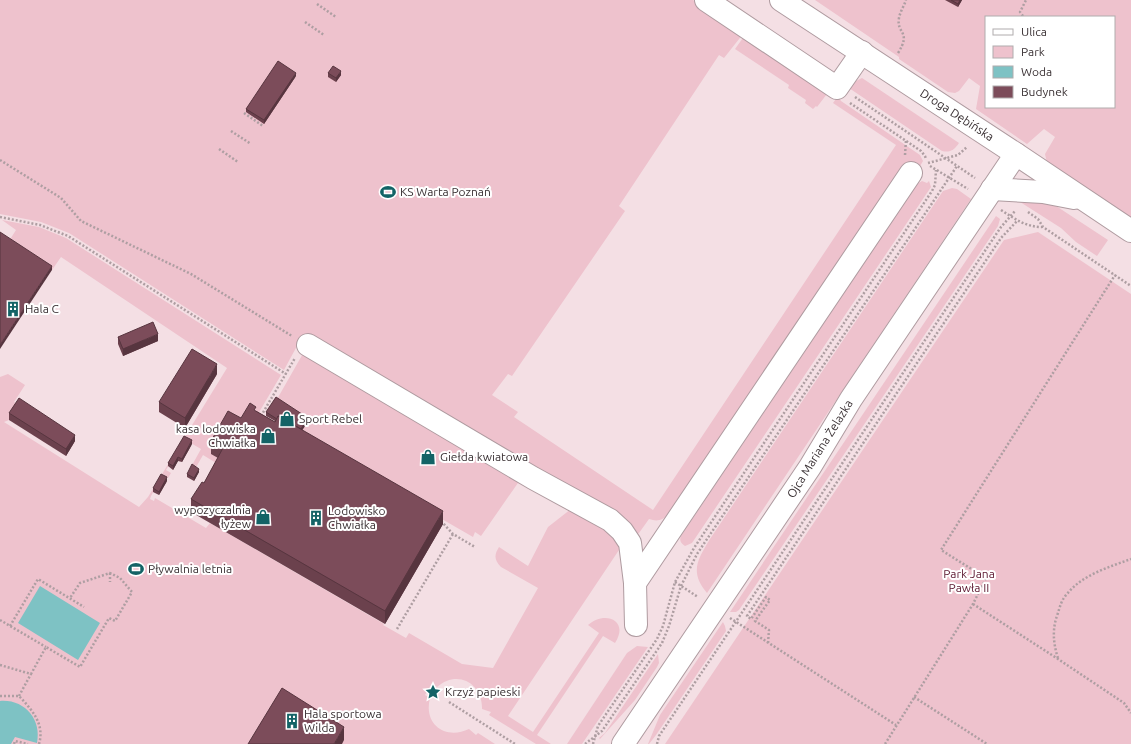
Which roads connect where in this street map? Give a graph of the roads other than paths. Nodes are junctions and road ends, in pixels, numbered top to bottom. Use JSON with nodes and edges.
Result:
{"nodes":[{"id":1,"x":706,"y":0,"type":"edge"},
{"id":2,"x":781,"y":0,"type":"edge"},
{"id":3,"x":862,"y":52,"type":"junction"},
{"id":4,"x":1016,"y":154,"type":"junction"},
{"id":5,"x":919,"y":168,"type":"road end"},
{"id":6,"x":989,"y":194,"type":"junction"},
{"id":7,"x":1085,"y":201,"type":"junction"},
{"id":8,"x":1131,"y":231,"type":"edge"},
{"id":9,"x":302,"y":351,"type":"road end"},
{"id":10,"x":635,"y":583,"type":"junction"},
{"id":11,"x":636,"y":625,"type":"dead end"},
{"id":12,"x":623,"y":744,"type":"edge"}],
"edges":[{"from":1,"to":3,"type":"street"},
{"from":2,"to":3,"type":"street","name":"Droga Dębińska"},
{"from":3,"to":4,"type":"street","name":"Droga Dębińska"},
{"from":4,"to":6,"type":"street","name":"Ojca Mariana Żelazka"},
{"from":4,"to":7,"type":"street","name":"Droga Dębińska"},
{"from":5,"to":10,"type":"street"},
{"from":6,"to":7,"type":"street"},
{"from":6,"to":12,"type":"street","name":"Ojca Mariana Żelazka"},
{"from":7,"to":8,"type":"street","name":"Droga Dębińska"},
{"from":9,"to":10,"type":"street"},
{"from":10,"to":11,"type":"street"}]}
